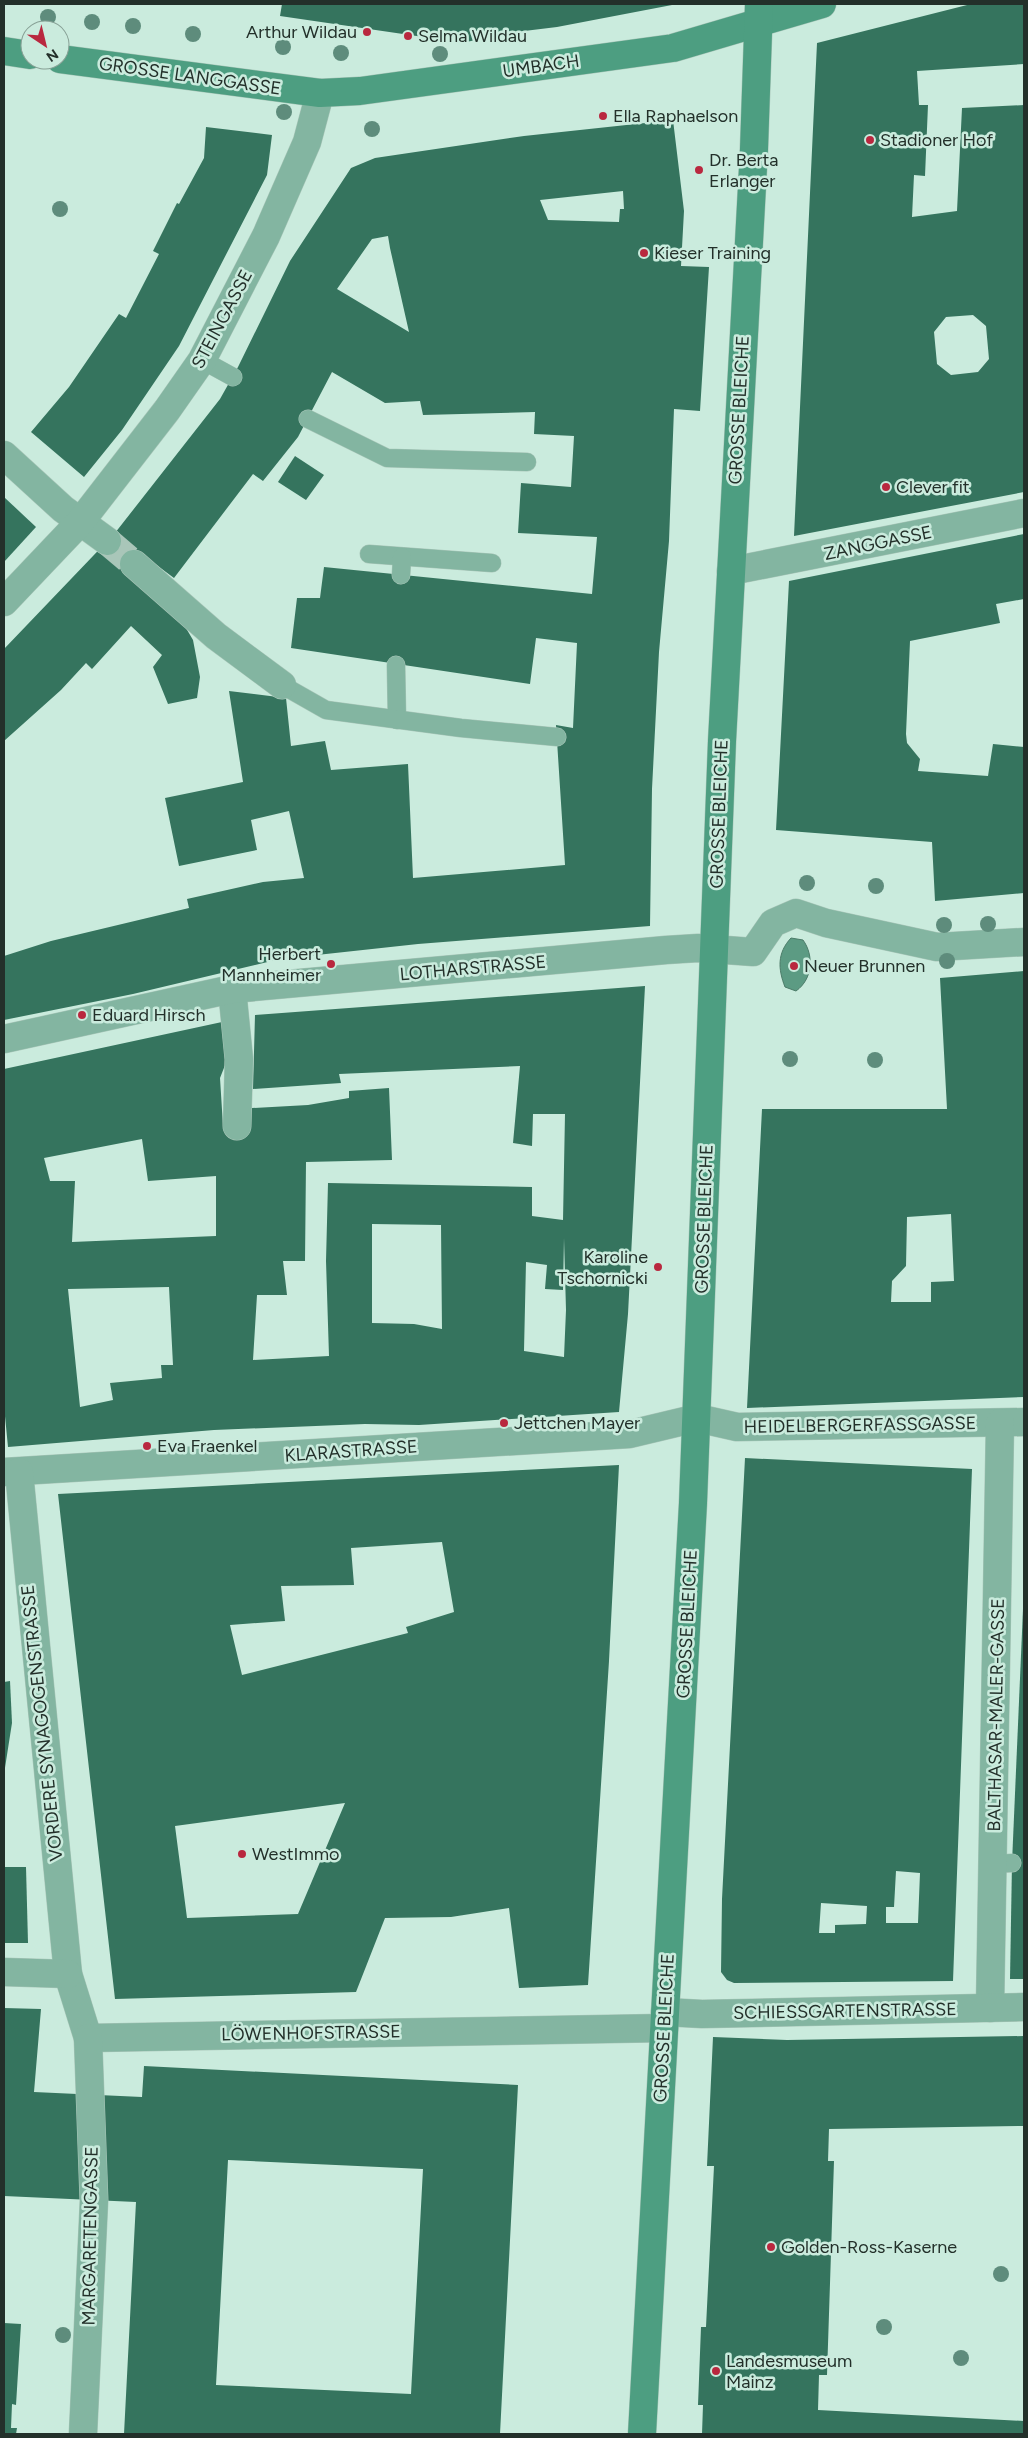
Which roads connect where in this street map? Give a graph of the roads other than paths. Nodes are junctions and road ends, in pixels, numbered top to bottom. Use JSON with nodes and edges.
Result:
{"nodes":[{"id":1,"x":822,"y":4,"type":"edge"},
{"id":2,"x":758,"y":13,"type":"edge"},
{"id":3,"x":4,"y":51,"type":"edge"},
{"id":4,"x":20,"y":53,"type":"edge"},
{"id":5,"x":70,"y":60,"type":"edge"},
{"id":6,"x":320,"y":93,"type":"junction"},
{"id":7,"x":202,"y":360,"type":"junction"},
{"id":8,"x":232,"y":377,"type":"dead end"},
{"id":9,"x":308,"y":419,"type":"dead end"},
{"id":10,"x":4,"y":455,"type":"edge"},
{"id":11,"x":527,"y":462,"type":"dead end"},
{"id":12,"x":1024,"y":513,"type":"edge"},
{"id":13,"x":81,"y":521,"type":"junction"},
{"id":14,"x":107,"y":541,"type":"tunnel mouth"},
{"id":15,"x":370,"y":554,"type":"dead end"},
{"id":16,"x":402,"y":557,"type":"junction"},
{"id":17,"x":492,"y":563,"type":"dead end"},
{"id":18,"x":134,"y":564,"type":"tunnel mouth"},
{"id":19,"x":731,"y":572,"type":"junction"},
{"id":20,"x":401,"y":575,"type":"dead end"},
{"id":21,"x":4,"y":602,"type":"edge"},
{"id":22,"x":396,"y":665,"type":"dead end"},
{"id":23,"x":282,"y":685,"type":"joint"},
{"id":24,"x":397,"y":720,"type":"junction"},
{"id":25,"x":557,"y":737,"type":"dead end"},
{"id":26,"x":1024,"y":942,"type":"edge"},
{"id":27,"x":714,"y":950,"type":"junction"},
{"id":28,"x":232,"y":989,"type":"junction"},
{"id":29,"x":4,"y":1038,"type":"edge"},
{"id":30,"x":237,"y":1126,"type":"dead end"},
{"id":31,"x":697,"y":1418,"type":"junction"},
{"id":32,"x":1012,"y":1422,"type":"edge"},
{"id":33,"x":11,"y":1472,"type":"edge"},
{"id":34,"x":4,"y":1972,"type":"edge"},
{"id":35,"x":68,"y":1974,"type":"junction"},
{"id":36,"x":1024,"y":2007,"type":"edge"},
{"id":37,"x":990,"y":2008,"type":"junction"},
{"id":38,"x":665,"y":2020,"type":"junction"},
{"id":39,"x":88,"y":2038,"type":"junction"},
{"id":40,"x":83,"y":2434,"type":"edge"},
{"id":41,"x":642,"y":2434,"type":"edge"}],
"edges":[{"from":1,"to":2,"type":"main road","name":"UMBACH"},
{"from":2,"to":6,"type":"main road","name":"UMBACH"},
{"from":2,"to":19,"type":"main road","name":"GROSSE BLEICHE"},
{"from":3,"to":4,"type":"main road"},
{"from":5,"to":6,"type":"main road","name":"GROSSE LANGGASSE"},
{"from":6,"to":7,"type":"street","name":"STEINGASSE"},
{"from":7,"to":8,"type":"lane"},
{"from":7,"to":13,"type":"street","name":"STEINGASSE"},
{"from":9,"to":11,"type":"lane"},
{"from":10,"to":13,"type":"street"},
{"from":12,"to":19,"type":"street","name":"ZANGGASSE"},
{"from":13,"to":14,"type":"street"},
{"from":13,"to":21,"type":"street","name":"STEINGASSE"},
{"from":15,"to":16,"type":"lane"},
{"from":16,"to":17,"type":"lane"},
{"from":16,"to":20,"type":"lane"},
{"from":18,"to":23,"type":"street"},
{"from":19,"to":27,"type":"main road","name":"GROSSE BLEICHE"},
{"from":22,"to":24,"type":"lane"},
{"from":23,"to":24,"type":"lane"},
{"from":24,"to":25,"type":"lane"},
{"from":26,"to":27,"type":"street","name":"LOTHARSTRASSE"},
{"from":27,"to":28,"type":"street","name":"LOTHARSTRASSE"},
{"from":27,"to":31,"type":"main road","name":"GROSSE BLEICHE"},
{"from":28,"to":29,"type":"street","name":"LOTHARSTRASSE"},
{"from":28,"to":30,"type":"street"},
{"from":31,"to":32,"type":"street","name":"HEIDELBERGERFASSGASSE"},
{"from":31,"to":33,"type":"street","name":"KLARASTRASSE"},
{"from":31,"to":38,"type":"main road","name":"GROSSE BLEICHE"},
{"from":32,"to":37,"type":"street","name":"BALTHASAR-MALER-GASSE"},
{"from":33,"to":35,"type":"street","name":"VORDERE SYNAGOGENSTRASSE"},
{"from":34,"to":35,"type":"street"},
{"from":35,"to":39,"type":"street"},
{"from":36,"to":37,"type":"street","name":"SCHIESSGARTENSTRASSE"},
{"from":37,"to":38,"type":"street","name":"SCHIESSGARTENSTRASSE"},
{"from":38,"to":39,"type":"street","name":"LÖWENHOFSTRASSE"},
{"from":38,"to":41,"type":"main road","name":"GROSSE BLEICHE"},
{"from":39,"to":40,"type":"street","name":"MARGARETENGASSE"}]}
